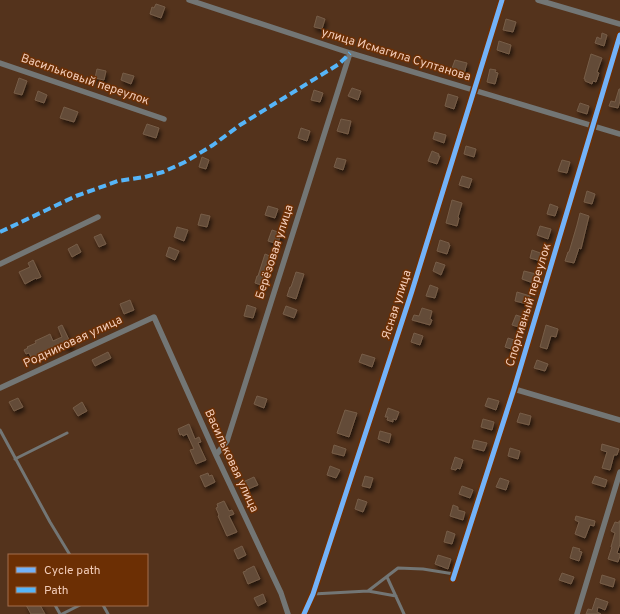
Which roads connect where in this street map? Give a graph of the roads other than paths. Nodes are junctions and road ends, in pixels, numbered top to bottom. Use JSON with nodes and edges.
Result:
{"nodes":[{"id":1,"x":189,"y":0,"type":"edge"},
{"id":2,"x":502,"y":0,"type":"edge"},
{"id":3,"x":538,"y":0,"type":"edge"},
{"id":4,"x":620,"y":24,"type":"edge"},
{"id":5,"x":620,"y":35,"type":"edge"},
{"id":6,"x":350,"y":52,"type":"junction"},
{"id":7,"x":0,"y":63,"type":"edge"},
{"id":8,"x":473,"y":90,"type":"junction"},
{"id":9,"x":164,"y":119,"type":"dead end"},
{"id":10,"x":594,"y":126,"type":"junction"},
{"id":11,"x":620,"y":134,"type":"edge"},
{"id":12,"x":98,"y":217,"type":"dead end"},
{"id":13,"x":0,"y":264,"type":"edge"},
{"id":14,"x":154,"y":317,"type":"joint"},
{"id":15,"x":0,"y":388,"type":"edge"},
{"id":16,"x":514,"y":389,"type":"junction"},
{"id":17,"x":620,"y":420,"type":"edge"},
{"id":18,"x":0,"y":430,"type":"edge"},
{"id":19,"x":67,"y":433,"type":"dead end"},
{"id":20,"x":216,"y":455,"type":"junction"},
{"id":21,"x":15,"y":458,"type":"junction"},
{"id":22,"x":620,"y":472,"type":"edge"},
{"id":23,"x":69,"y":554,"type":"edge"},
{"id":24,"x":454,"y":576,"type":"joint"},
{"id":25,"x":387,"y":577,"type":"junction"},
{"id":26,"x":368,"y":591,"type":"junction"},
{"id":27,"x":313,"y":594,"type":"junction"},
{"id":28,"x":396,"y":596,"type":"junction"},
{"id":29,"x":78,"y":606,"type":"edge"},
{"id":30,"x":61,"y":614,"type":"edge"},
{"id":31,"x":288,"y":614,"type":"edge"},
{"id":32,"x":304,"y":614,"type":"edge"},
{"id":33,"x":404,"y":614,"type":"edge"},
{"id":34,"x":577,"y":614,"type":"edge"}],
"edges":[{"from":1,"to":6,"type":"street","name":"улица Исмагила Султанова"},
{"from":2,"to":8,"type":"street","name":"Ясная улица"},
{"from":3,"to":4,"type":"street"},
{"from":5,"to":10,"type":"street","name":"Спортивный переулок"},
{"from":6,"to":8,"type":"street","name":"улица Исмагила Султанова"},
{"from":6,"to":20,"type":"street","name":"Берёзовая улица"},
{"from":7,"to":9,"type":"street","name":"Васильковый переулок"},
{"from":8,"to":10,"type":"street","name":"улица Исмагила Султанова"},
{"from":8,"to":27,"type":"street","name":"Ясная улица"},
{"from":10,"to":11,"type":"street","name":"улица Исмагила Султанова"},
{"from":10,"to":16,"type":"street","name":"Спортивный переулок"},
{"from":12,"to":13,"type":"street"},
{"from":14,"to":15,"type":"street","name":"Родниковая улица"},
{"from":14,"to":20,"type":"street","name":"Васильковая улица"},
{"from":16,"to":17,"type":"street"},
{"from":16,"to":24,"type":"street","name":"Спортивный переулок"},
{"from":18,"to":21,"type":"lane"},
{"from":19,"to":21,"type":"lane"},
{"from":20,"to":31,"type":"street","name":"Васильковая улица"},
{"from":21,"to":23,"type":"lane"},
{"from":22,"to":34,"type":"street"},
{"from":24,"to":25,"type":"lane"},
{"from":25,"to":26,"type":"lane"},
{"from":25,"to":28,"type":"lane"},
{"from":26,"to":27,"type":"lane"},
{"from":26,"to":28,"type":"lane"},
{"from":27,"to":32,"type":"street","name":"Ясная улица"},
{"from":28,"to":33,"type":"lane"},
{"from":29,"to":30,"type":"lane"}]}
